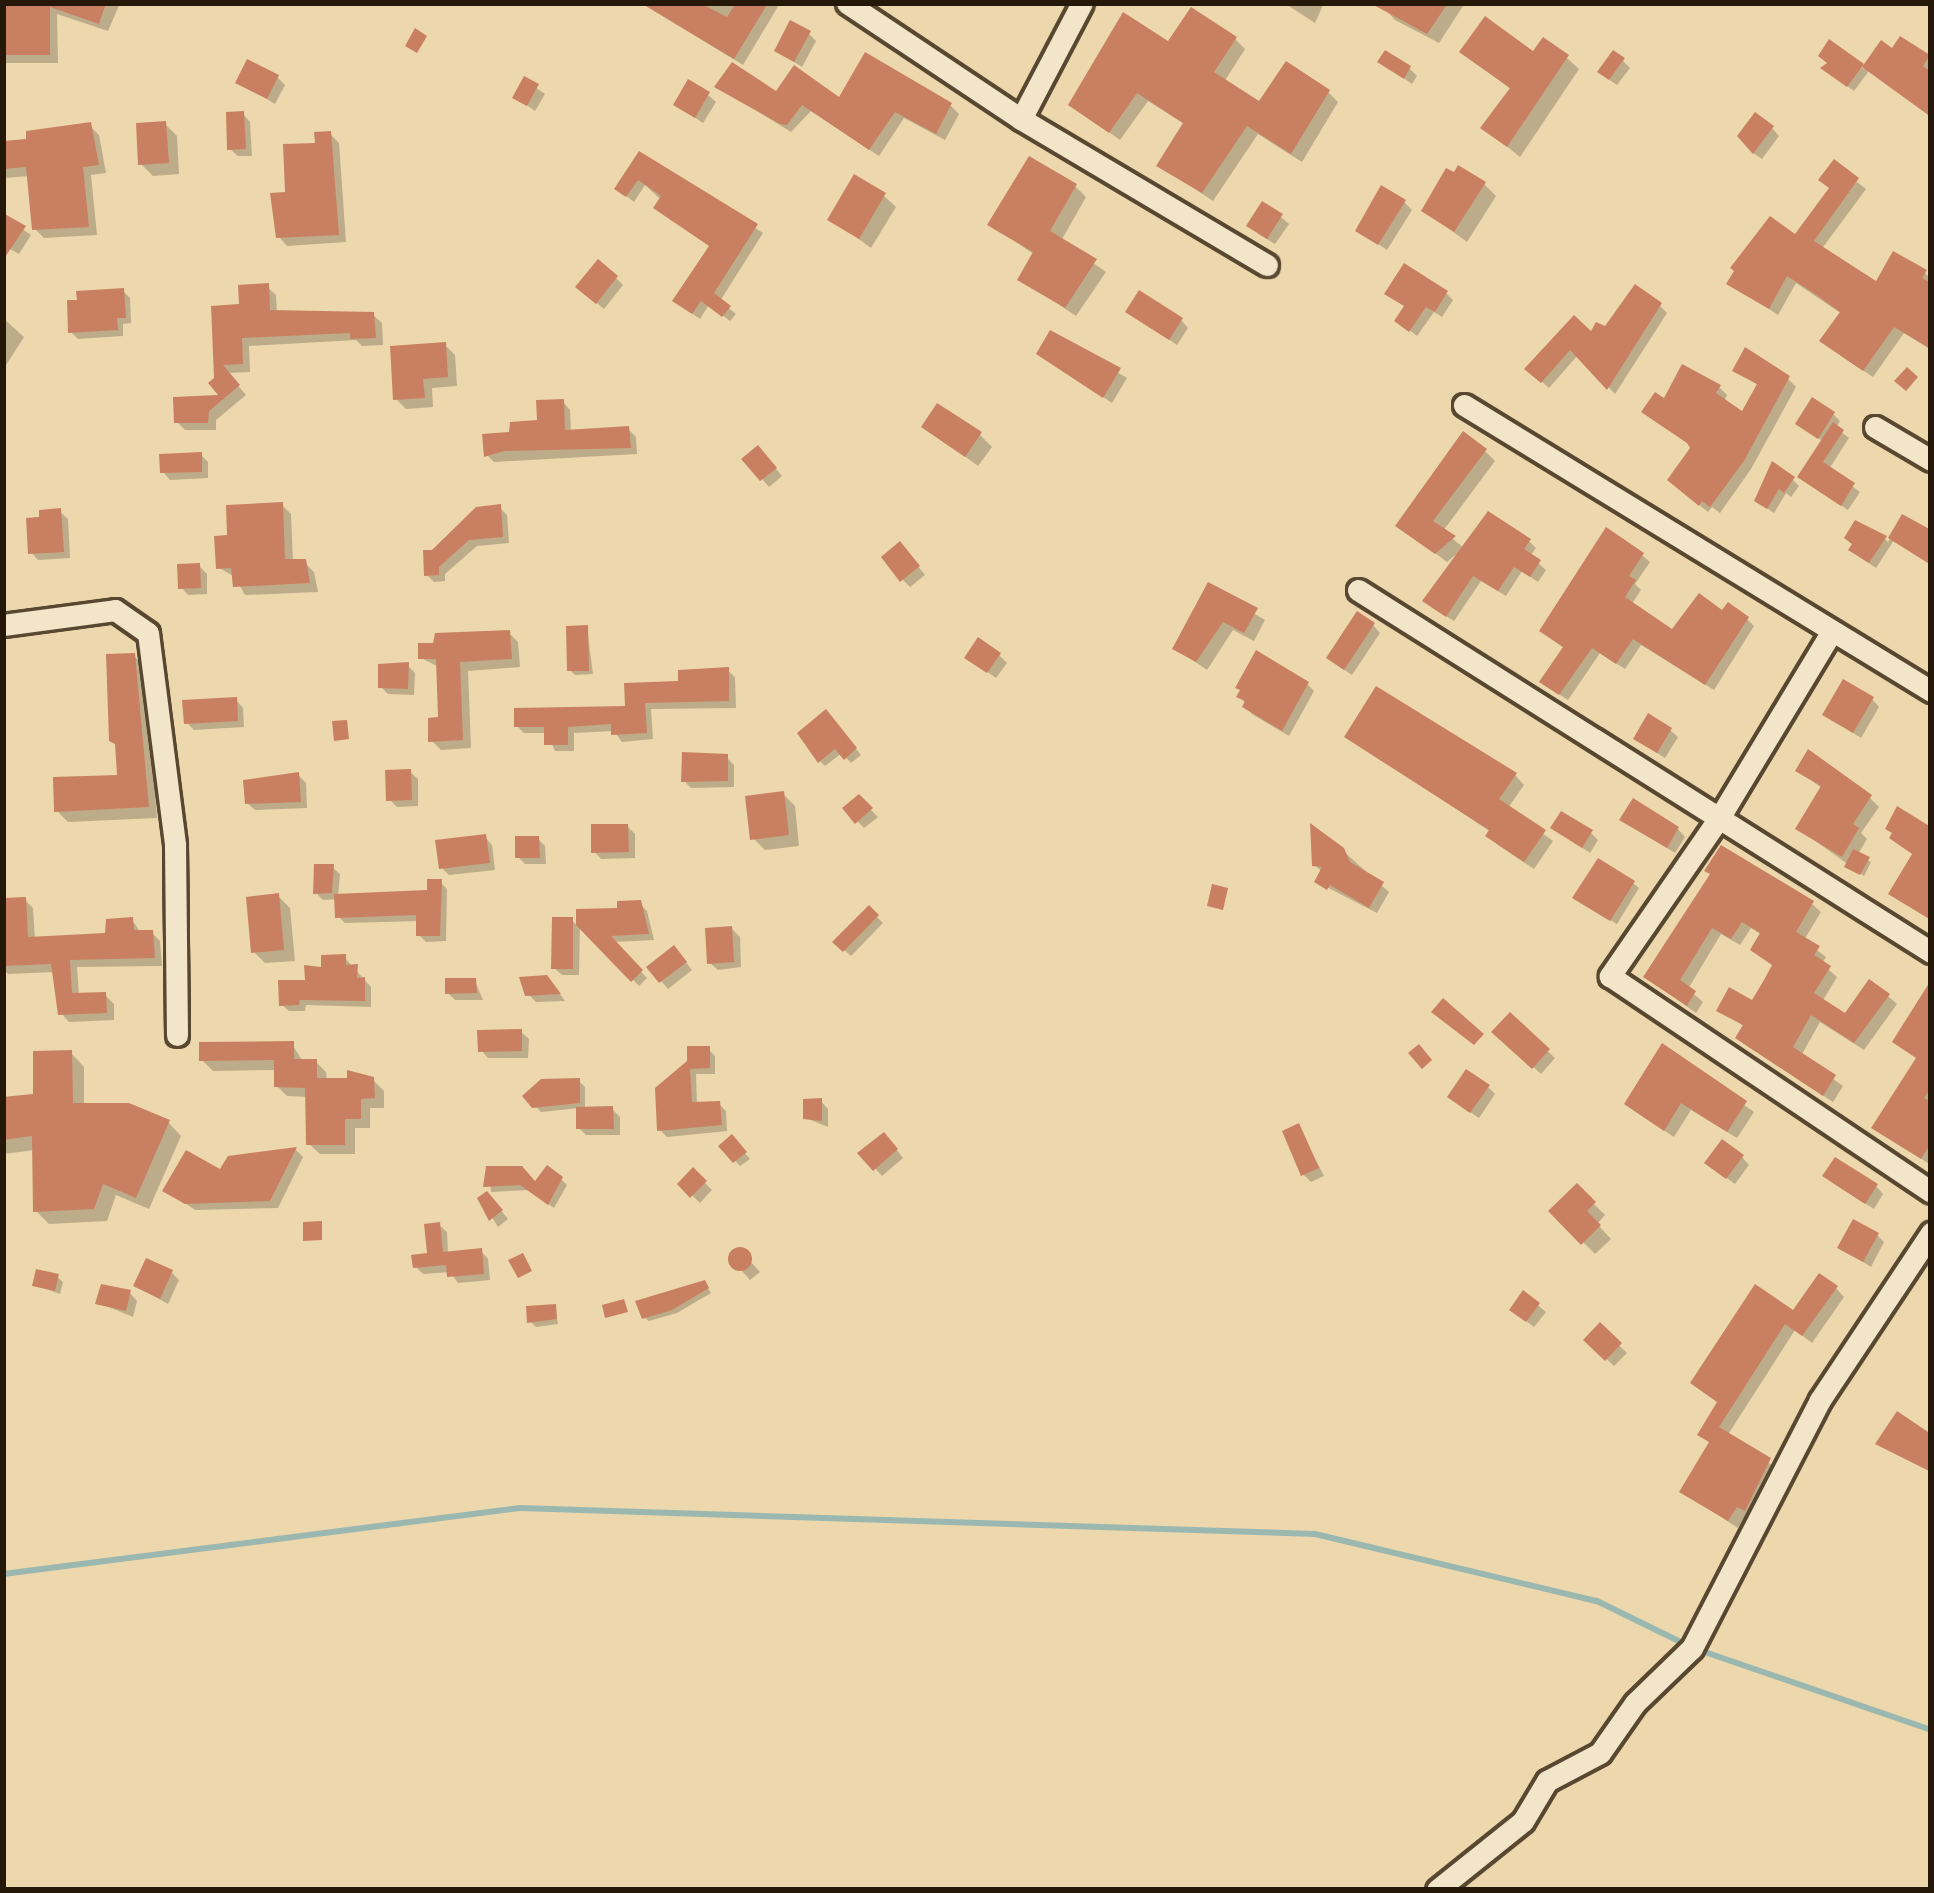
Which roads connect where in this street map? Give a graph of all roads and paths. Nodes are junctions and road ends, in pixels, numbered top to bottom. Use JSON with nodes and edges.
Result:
{"nodes":[{"id":1,"x":847,"y":3,"type":"edge"},
{"id":2,"x":1082,"y":3,"type":"edge"},
{"id":3,"x":1021,"y":119,"type":"junction"},
{"id":4,"x":1267,"y":265,"type":"dead end"},
{"id":5,"x":1464,"y":406,"type":"dead end"},
{"id":6,"x":1874,"y":427,"type":"dead end"},
{"id":7,"x":1931,"y":460,"type":"edge"},
{"id":8,"x":1358,"y":590,"type":"dead end"},
{"id":9,"x":3,"y":625,"type":"edge"},
{"id":10,"x":1832,"y":631,"type":"junction"},
{"id":11,"x":1931,"y":691,"type":"edge"},
{"id":12,"x":1721,"y":815,"type":"junction"},
{"id":13,"x":1931,"y":952,"type":"edge"},
{"id":14,"x":177,"y":1035,"type":"dead end"},
{"id":15,"x":1931,"y":1192,"type":"edge"},
{"id":16,"x":1931,"y":1232,"type":"edge"},
{"id":17,"x":1437,"y":1890,"type":"edge"}],
"edges":[{"from":1,"to":3,"type":"street"},
{"from":2,"to":3,"type":"street"},
{"from":3,"to":4,"type":"street"},
{"from":5,"to":10,"type":"street"},
{"from":6,"to":7,"type":"street"},
{"from":8,"to":12,"type":"street"},
{"from":9,"to":14,"type":"street"},
{"from":10,"to":11,"type":"street"},
{"from":10,"to":12,"type":"street"},
{"from":12,"to":13,"type":"street"},
{"from":12,"to":15,"type":"street"},
{"from":16,"to":17,"type":"street"}]}
